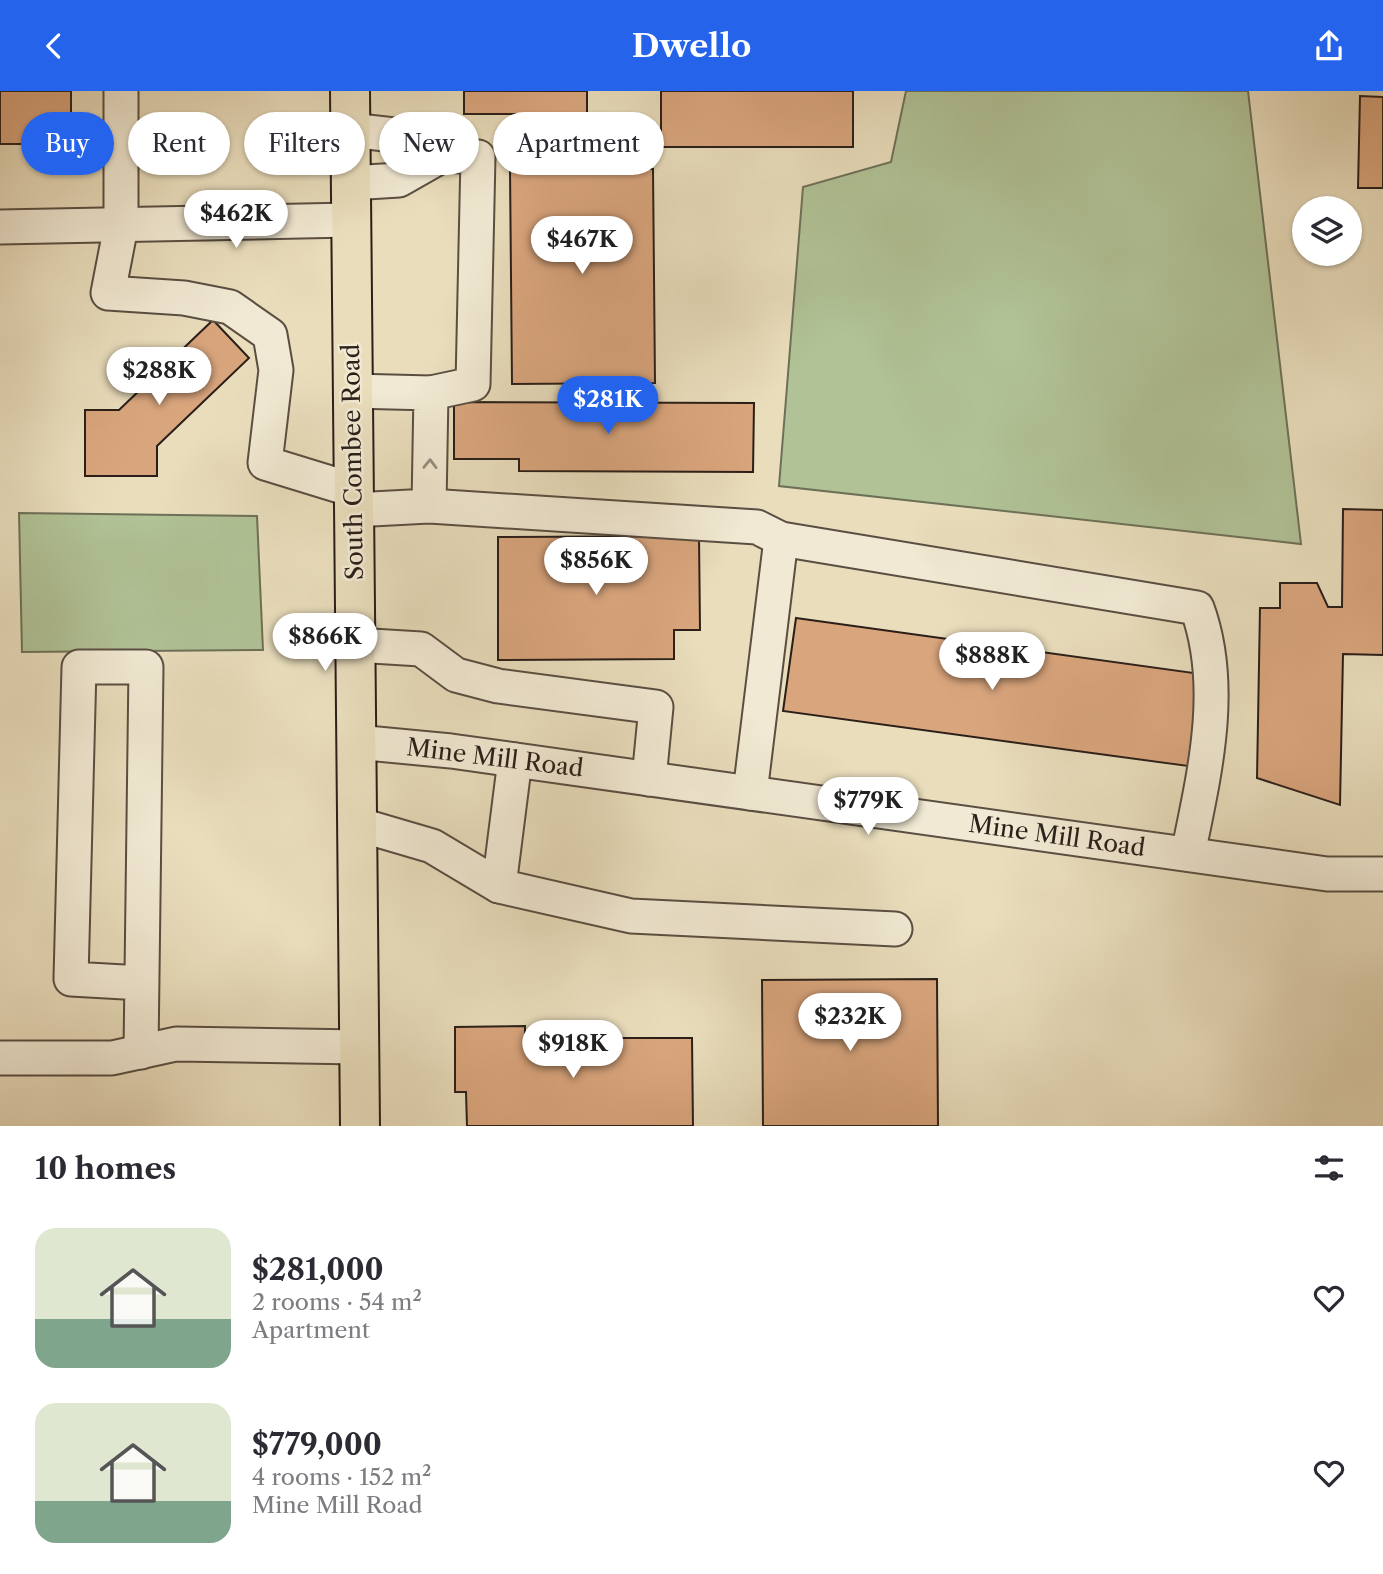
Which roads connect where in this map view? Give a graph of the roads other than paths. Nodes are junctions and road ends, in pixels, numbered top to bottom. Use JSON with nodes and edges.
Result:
{"nodes":[{"id":1,"x":121,"y":91,"type":"edge"},
{"id":2,"x":350,"y":91,"type":"edge"},
{"id":3,"x":350,"y":112,"type":"edge"},
{"id":4,"x":350,"y":175,"type":"edge"},
{"id":5,"x":408,"y":175,"type":"edge"},
{"id":6,"x":478,"y":175,"type":"edge"},
{"id":7,"x":350,"y":202,"type":"junction"},
{"id":8,"x":121,"y":226,"type":"junction"},
{"id":9,"x":0,"y":227,"type":"edge"},
{"id":10,"x":352,"y":391,"type":"junction"},
{"id":11,"x":430,"y":393,"type":"junction"},
{"id":12,"x":353,"y":500,"type":"junction"},
{"id":13,"x":429,"y":506,"type":"junction"},
{"id":14,"x":781,"y":539,"type":"junction"},
{"id":15,"x":355,"y":645,"type":"junction"},
{"id":16,"x":356,"y":742,"type":"junction"},
{"id":17,"x":515,"y":760,"type":"junction"},
{"id":18,"x":649,"y":779,"type":"junction"},
{"id":19,"x":750,"y":793,"type":"junction"},
{"id":20,"x":357,"y":824,"type":"junction"},
{"id":21,"x":1188,"y":854,"type":"junction"},
{"id":22,"x":1383,"y":874,"type":"edge"},
{"id":23,"x":499,"y":887,"type":"junction"},
{"id":24,"x":895,"y":929,"type":"dead end"},
{"id":25,"x":142,"y":983,"type":"junction"},
{"id":26,"x":359,"y":1047,"type":"junction"},
{"id":27,"x":141,"y":1052,"type":"junction"},
{"id":28,"x":0,"y":1058,"type":"edge"},
{"id":29,"x":360,"y":1126,"type":"edge"}],
"edges":[{"from":1,"to":8,"type":"street"},
{"from":2,"to":3,"type":"main road","name":"South Combee Road"},
{"from":4,"to":7,"type":"main road","name":"South Combee Road"},
{"from":5,"to":7,"type":"street"},
{"from":6,"to":11,"type":"street"},
{"from":7,"to":8,"type":"street"},
{"from":7,"to":10,"type":"main road","name":"South Combee Road"},
{"from":8,"to":9,"type":"street"},
{"from":8,"to":12,"type":"street"},
{"from":10,"to":11,"type":"street"},
{"from":10,"to":12,"type":"main road","name":"South Combee Road"},
{"from":13,"to":11,"type":"street","one_way":true},
{"from":12,"to":13,"type":"street"},
{"from":12,"to":15,"type":"main road","name":"South Combee Road"},
{"from":13,"to":14,"type":"street"},
{"from":14,"to":19,"type":"street"},
{"from":14,"to":21,"type":"street"},
{"from":15,"to":16,"type":"main road","name":"South Combee Road"},
{"from":15,"to":18,"type":"street"},
{"from":16,"to":17,"type":"street","name":"Mine Mill Road"},
{"from":16,"to":20,"type":"main road","name":"South Combee Road"},
{"from":17,"to":18,"type":"street","name":"Mine Mill Road"},
{"from":17,"to":23,"type":"street"},
{"from":18,"to":19,"type":"street","name":"Mine Mill Road"},
{"from":19,"to":21,"type":"street","name":"Mine Mill Road"},
{"from":20,"to":23,"type":"street"},
{"from":20,"to":26,"type":"main road","name":"South Combee Road"},
{"from":21,"to":22,"type":"street","name":"Mine Mill Road"},
{"from":23,"to":24,"type":"street"},
{"from":25,"to":25,"type":"street"},
{"from":25,"to":27,"type":"street"},
{"from":26,"to":27,"type":"street"},
{"from":26,"to":29,"type":"main road","name":"South Combee Road"},
{"from":27,"to":28,"type":"street"}]}
